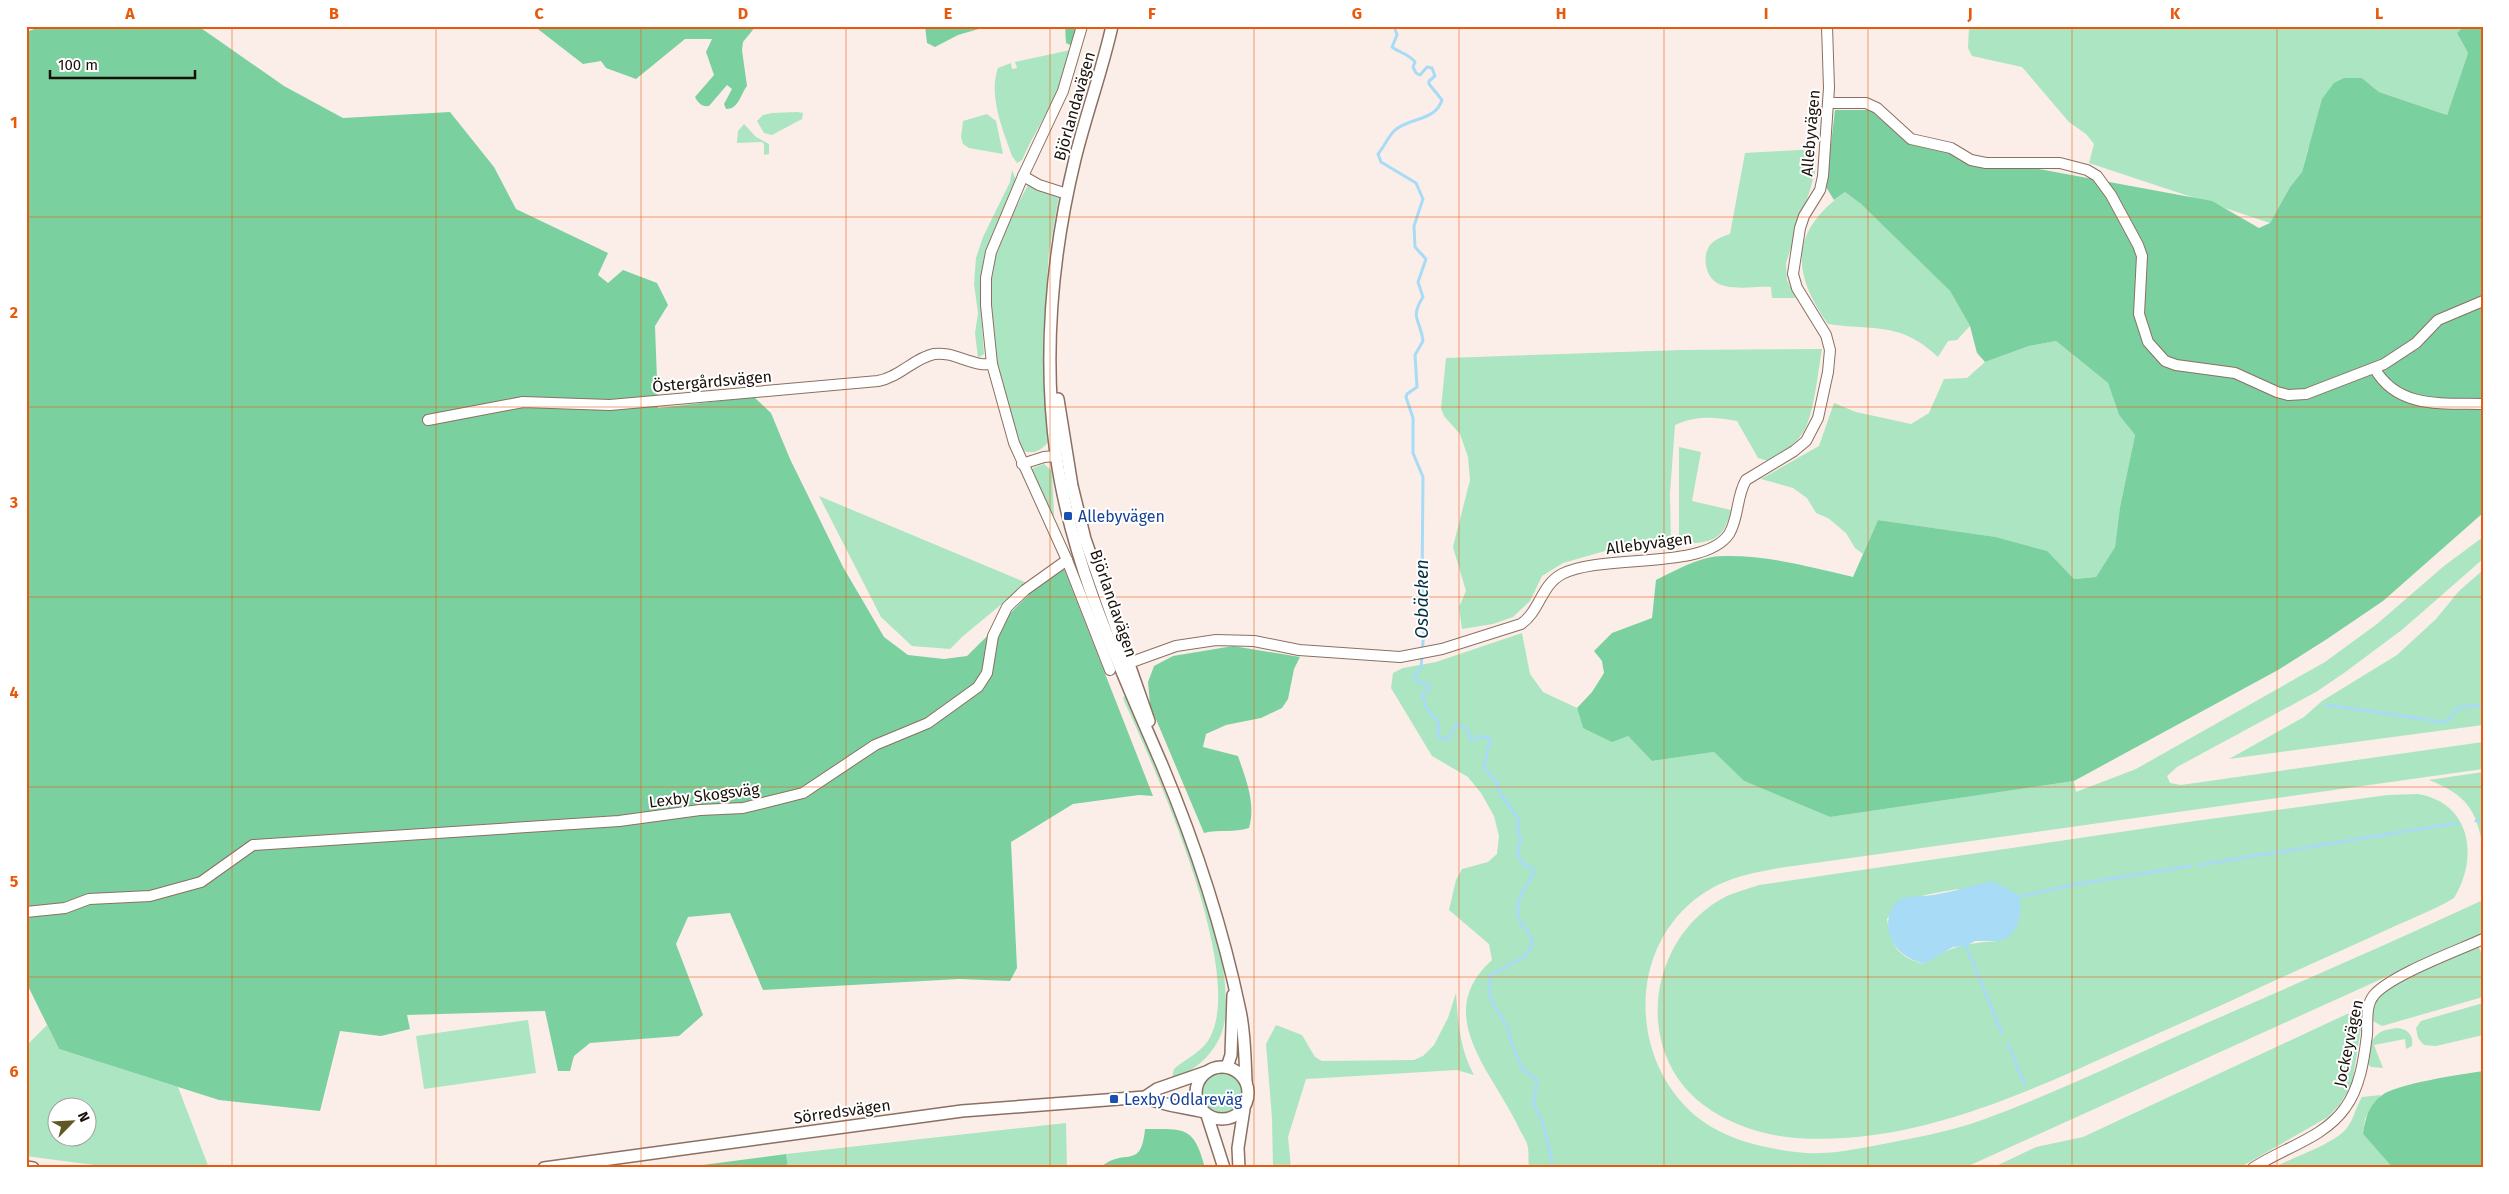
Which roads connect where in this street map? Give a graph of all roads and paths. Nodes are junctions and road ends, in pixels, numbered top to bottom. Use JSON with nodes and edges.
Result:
{"nodes":[{"id":1,"x":1082,"y":26,"type":"edge"},
{"id":2,"x":1112,"y":26,"type":"edge"},
{"id":3,"x":1827,"y":26,"type":"edge"},
{"id":4,"x":1828,"y":102,"type":"junction"},
{"id":5,"x":1023,"y":176,"type":"junction"},
{"id":6,"x":1067,"y":194,"type":"junction"},
{"id":7,"x":2483,"y":301,"type":"edge"},
{"id":8,"x":992,"y":364,"type":"junction"},
{"id":9,"x":2375,"y":369,"type":"junction"},
{"id":10,"x":2483,"y":404,"type":"edge"},
{"id":11,"x":428,"y":420,"type":"dead end"},
{"id":12,"x":1061,"y":455,"type":"junction"},
{"id":13,"x":1022,"y":464,"type":"junction"},
{"id":14,"x":1067,"y":560,"type":"junction"},
{"id":15,"x":1119,"y":667,"type":"junction"},
{"id":16,"x":26,"y":912,"type":"edge"},
{"id":17,"x":2483,"y":939,"type":"edge"},
{"id":18,"x":1233,"y":985,"type":"junction"},
{"id":19,"x":1227,"y":1068,"type":"junction"},
{"id":20,"x":1206,"y":1072,"type":"junction"},
{"id":21,"x":1246,"y":1082,"type":"junction"},
{"id":22,"x":1145,"y":1097,"type":"junction"},
{"id":23,"x":1244,"y":1109,"type":"junction"},
{"id":24,"x":1206,"y":1114,"type":"junction"},
{"id":25,"x":26,"y":1167,"type":"edge"},
{"id":26,"x":33,"y":1168,"type":"edge"},
{"id":27,"x":544,"y":1168,"type":"edge"},
{"id":28,"x":1224,"y":1168,"type":"edge"},
{"id":29,"x":1238,"y":1168,"type":"edge"},
{"id":30,"x":2253,"y":1168,"type":"edge"}],
"edges":[{"from":1,"to":5,"type":"street","name":"Björlandavägen"},
{"from":2,"to":6,"type":"street","name":"Björlandavägen"},
{"from":3,"to":4,"type":"street","name":"Allebyvägen"},
{"from":4,"to":9,"type":"street"},
{"from":4,"to":15,"type":"street","name":"Allebyvägen"},
{"from":5,"to":6,"type":"street"},
{"from":5,"to":8,"type":"street","name":"Björlandavägen"},
{"from":6,"to":12,"type":"street","name":"Björlandavägen"},
{"from":7,"to":9,"type":"street"},
{"from":8,"to":11,"type":"street","name":"Östergårdsvägen"},
{"from":8,"to":13,"type":"street","name":"Björlandavägen"},
{"from":9,"to":10,"type":"street"},
{"from":12,"to":13,"type":"street"},
{"from":12,"to":15,"type":"street","name":"Björlandavägen"},
{"from":13,"to":14,"type":"street"},
{"from":14,"to":15,"type":"street","name":"Björlandavägen"},
{"from":14,"to":16,"type":"street","name":"Lexby Skogsväg"},
{"from":15,"to":18,"type":"street","name":"Björlandavägen"},
{"from":17,"to":30,"type":"street","name":"Jockeyvägen"},
{"from":18,"to":19,"type":"street","name":"Björlandavägen"},
{"from":18,"to":21,"type":"street","name":"Björlandavägen"},
{"from":19,"to":20,"type":"street"},
{"from":19,"to":21,"type":"street"},
{"from":20,"to":22,"type":"street","name":"Sörredsvägen"},
{"from":20,"to":24,"type":"street"},
{"from":21,"to":23,"type":"street"},
{"from":22,"to":24,"type":"street","name":"Sörredsvägen"},
{"from":22,"to":27,"type":"street","name":"Sörredsvägen"},
{"from":23,"to":24,"type":"street"},
{"from":23,"to":29,"type":"street"},
{"from":24,"to":28,"type":"street"},
{"from":25,"to":26,"type":"street"}]}
